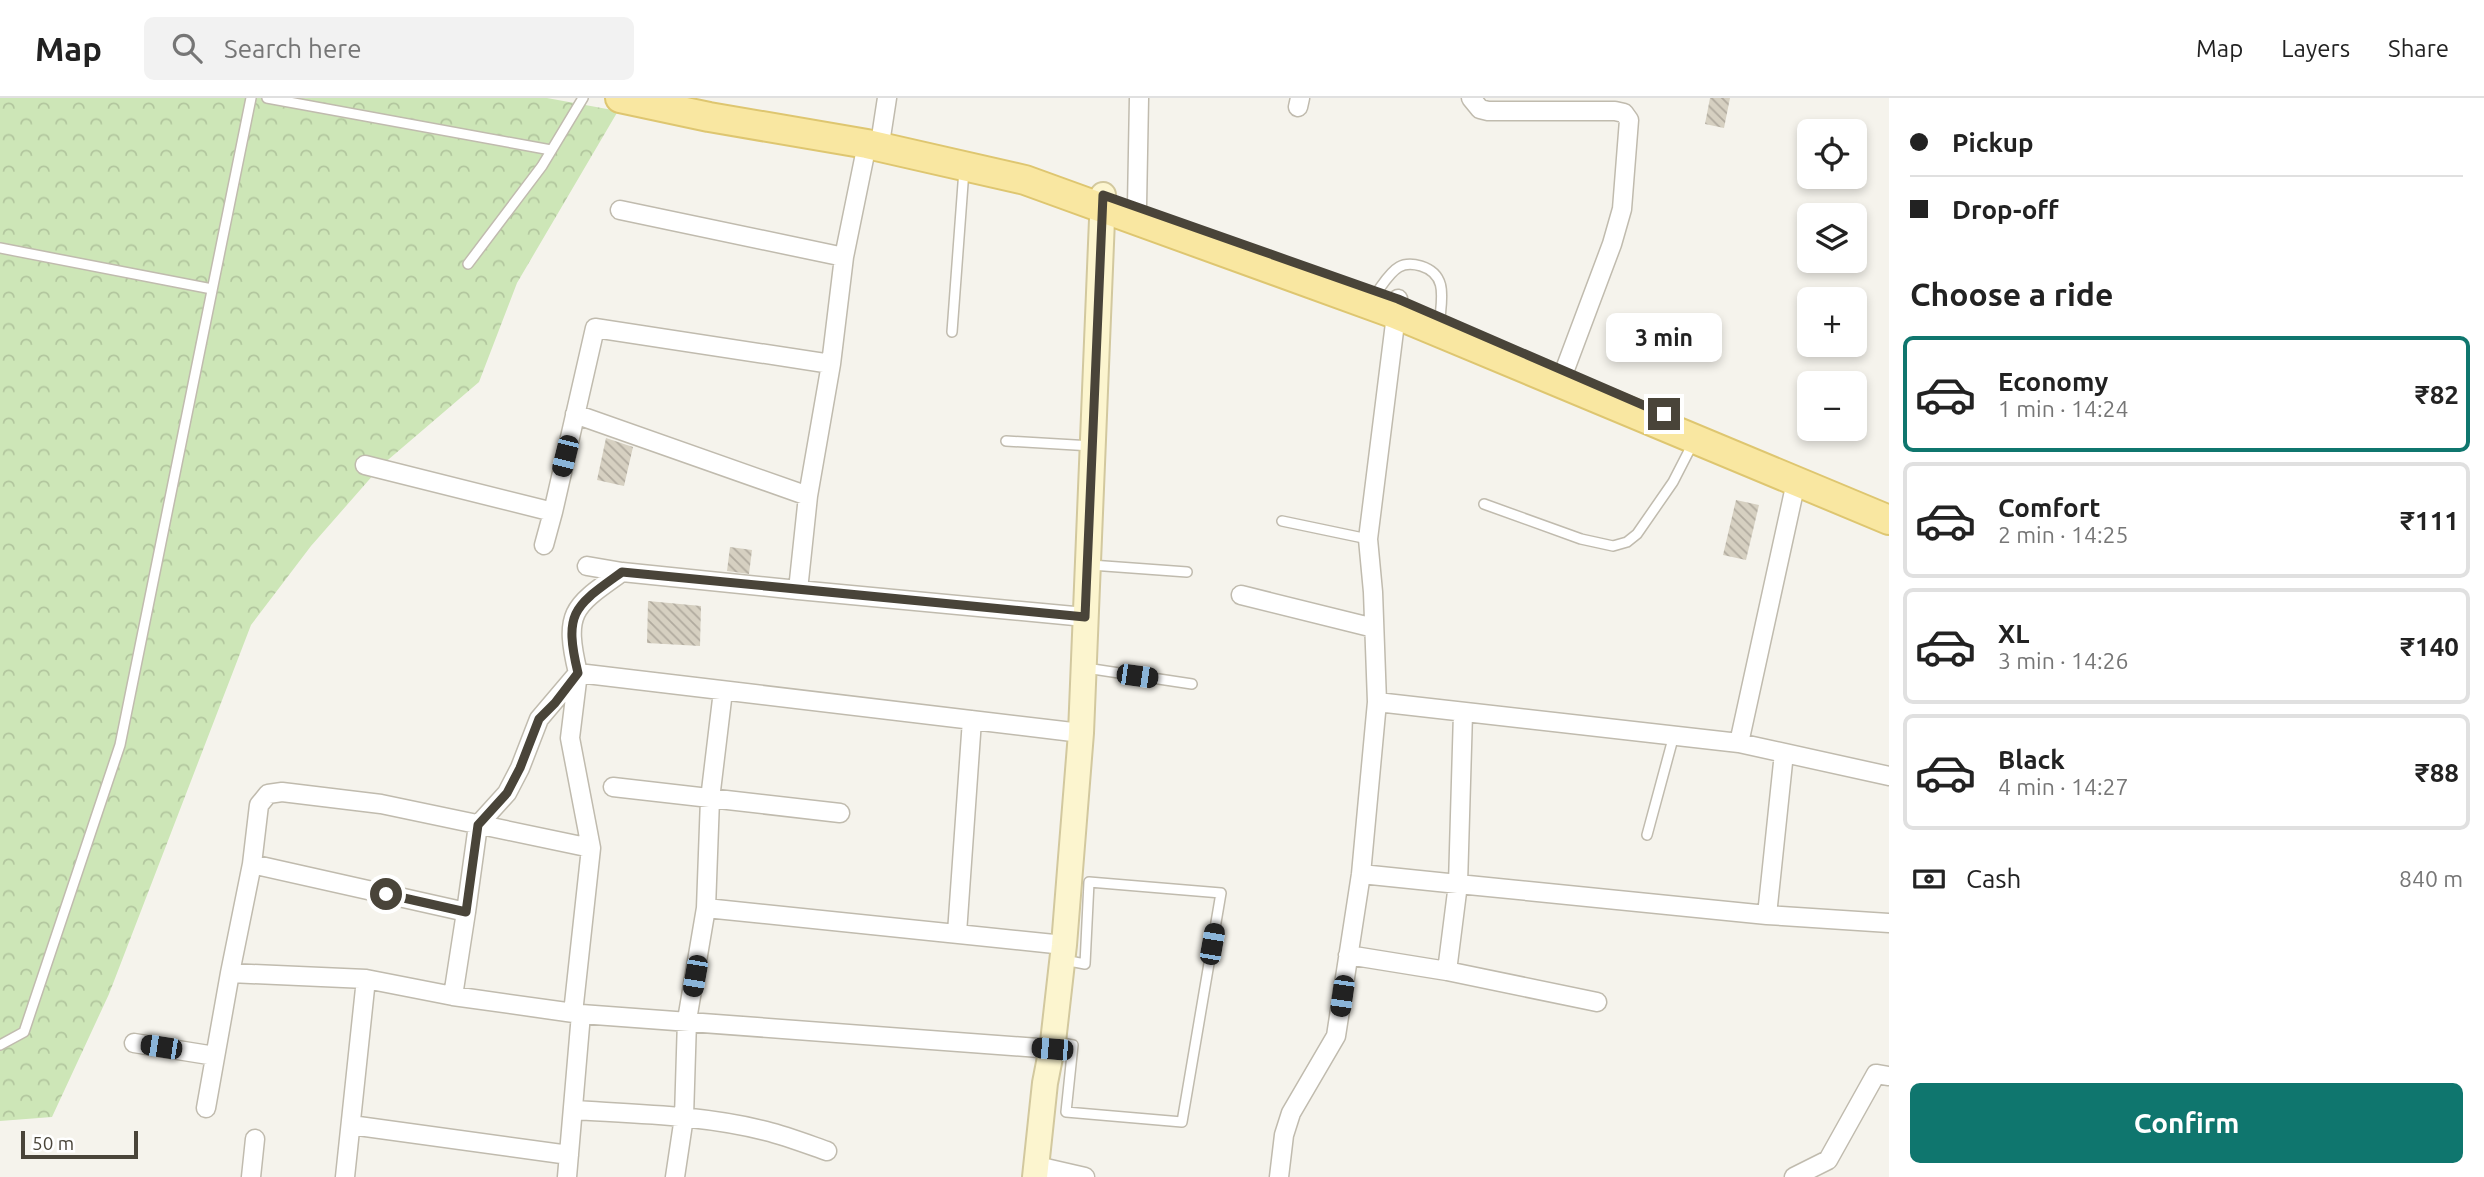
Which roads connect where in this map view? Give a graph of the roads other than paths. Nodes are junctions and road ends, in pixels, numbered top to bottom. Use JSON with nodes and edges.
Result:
{"nodes":[{"id":1,"x":251,"y":98,"type":"edge"},
{"id":2,"x":267,"y":98,"type":"edge"},
{"id":3,"x":583,"y":98,"type":"edge"},
{"id":4,"x":620,"y":98,"type":"edge"},
{"id":5,"x":887,"y":98,"type":"edge"},
{"id":6,"x":1139,"y":98,"type":"edge"},
{"id":7,"x":1471,"y":98,"type":"edge"},
{"id":8,"x":706,"y":104,"type":"edge"},
{"id":9,"x":874,"y":140,"type":"junction"},
{"id":10,"x":551,"y":150,"type":"junction"},
{"id":11,"x":964,"y":166,"type":"junction"},
{"id":12,"x":1103,"y":202,"type":"junction"},
{"id":13,"x":620,"y":210,"type":"dead end"},
{"id":14,"x":1136,"y":213,"type":"junction"},
{"id":15,"x":0,"y":248,"type":"edge"},
{"id":16,"x":844,"y":257,"type":"junction"},
{"id":17,"x":468,"y":264,"type":"dead end"},
{"id":18,"x":212,"y":289,"type":"junction"},
{"id":19,"x":1390,"y":302,"type":"junction"},
{"id":20,"x":1440,"y":318,"type":"junction"},
{"id":21,"x":952,"y":332,"type":"dead end"},
{"id":22,"x":831,"y":364,"type":"junction"},
{"id":23,"x":1564,"y":372,"type":"junction"},
{"id":24,"x":575,"y":414,"type":"junction"},
{"id":25,"x":1694,"y":439,"type":"junction"},
{"id":26,"x":1006,"y":441,"type":"dead end"},
{"id":27,"x":1092,"y":446,"type":"junction"},
{"id":28,"x":365,"y":465,"type":"dead end"},
{"id":29,"x":1796,"y":482,"type":"junction"},
{"id":30,"x":808,"y":496,"type":"junction"},
{"id":31,"x":1484,"y":504,"type":"dead end"},
{"id":32,"x":1889,"y":507,"type":"edge"},
{"id":33,"x":552,"y":512,"type":"junction"},
{"id":34,"x":1889,"y":520,"type":"edge"},
{"id":35,"x":1282,"y":521,"type":"dead end"},
{"id":36,"x":1368,"y":539,"type":"junction"},
{"id":37,"x":544,"y":545,"type":"dead end"},
{"id":38,"x":1087,"y":565,"type":"junction"},
{"id":39,"x":587,"y":566,"type":"dead end"},
{"id":40,"x":622,"y":572,"type":"junction"},
{"id":41,"x":1187,"y":572,"type":"dead end"},
{"id":42,"x":798,"y":590,"type":"junction"},
{"id":43,"x":1241,"y":595,"type":"dead end"},
{"id":44,"x":1085,"y":617,"type":"junction"},
{"id":45,"x":1374,"y":628,"type":"junction"},
{"id":46,"x":1083,"y":668,"type":"junction"},
{"id":47,"x":578,"y":673,"type":"junction"},
{"id":48,"x":1192,"y":684,"type":"dead end"},
{"id":49,"x":723,"y":691,"type":"junction"},
{"id":50,"x":1377,"y":702,"type":"junction"},
{"id":51,"x":1464,"y":713,"type":"junction"},
{"id":52,"x":972,"y":720,"type":"junction"},
{"id":53,"x":1081,"y":733,"type":"junction"},
{"id":54,"x":1674,"y":735,"type":"junction"},
{"id":55,"x":1739,"y":743,"type":"junction"},
{"id":56,"x":1784,"y":753,"type":"junction"},
{"id":57,"x":1889,"y":776,"type":"edge"},
{"id":58,"x":613,"y":787,"type":"dead end"},
{"id":59,"x":710,"y":799,"type":"junction"},
{"id":60,"x":840,"y":813,"type":"dead end"},
{"id":61,"x":478,"y":825,"type":"junction"},
{"id":62,"x":1647,"y":835,"type":"dead end"},
{"id":63,"x":592,"y":848,"type":"junction"},
{"id":64,"x":252,"y":864,"type":"junction"},
{"id":65,"x":1361,"y":874,"type":"junction"},
{"id":66,"x":1458,"y":884,"type":"junction"},
{"id":67,"x":706,"y":908,"type":"junction"},
{"id":68,"x":466,"y":912,"type":"junction"},
{"id":69,"x":1768,"y":915,"type":"junction"},
{"id":70,"x":1889,"y":923,"type":"edge"},
{"id":71,"x":957,"y":933,"type":"junction"},
{"id":72,"x":1063,"y":952,"type":"junction"},
{"id":73,"x":1348,"y":955,"type":"junction"},
{"id":74,"x":1447,"y":971,"type":"junction"},
{"id":75,"x":230,"y":973,"type":"junction"},
{"id":76,"x":366,"y":979,"type":"junction"},
{"id":77,"x":453,"y":996,"type":"junction"},
{"id":78,"x":1597,"y":1002,"type":"dead end"},
{"id":79,"x":577,"y":1013,"type":"junction"},
{"id":80,"x":687,"y":1020,"type":"junction"},
{"id":81,"x":134,"y":1043,"type":"dead end"},
{"id":82,"x":0,"y":1045,"type":"edge"},
{"id":83,"x":1052,"y":1045,"type":"junction"},
{"id":84,"x":215,"y":1056,"type":"junction"},
{"id":85,"x":1889,"y":1076,"type":"edge"},
{"id":86,"x":206,"y":1108,"type":"dead end"},
{"id":87,"x":573,"y":1110,"type":"junction"},
{"id":88,"x":684,"y":1117,"type":"junction"},
{"id":89,"x":351,"y":1125,"type":"junction"},
{"id":90,"x":255,"y":1139,"type":"dead end"},
{"id":91,"x":827,"y":1151,"type":"dead end"},
{"id":92,"x":569,"y":1155,"type":"junction"},
{"id":93,"x":1036,"y":1171,"type":"edge"},
{"id":94,"x":251,"y":1177,"type":"edge"},
{"id":95,"x":345,"y":1177,"type":"edge"},
{"id":96,"x":567,"y":1177,"type":"edge"},
{"id":97,"x":675,"y":1177,"type":"edge"},
{"id":98,"x":1085,"y":1177,"type":"edge"},
{"id":99,"x":1279,"y":1177,"type":"edge"},
{"id":100,"x":1794,"y":1177,"type":"edge"}],
"edges":[{"from":1,"to":18,"type":"lane"},
{"from":2,"to":10,"type":"lane"},
{"from":3,"to":10,"type":"lane"},
{"from":4,"to":8,"type":"main road"},
{"from":5,"to":9,"type":"street"},
{"from":6,"to":14,"type":"street"},
{"from":7,"to":23,"type":"street"},
{"from":8,"to":9,"type":"main road"},
{"from":9,"to":11,"type":"main road"},
{"from":9,"to":12,"type":"main road"},
{"from":9,"to":16,"type":"street"},
{"from":10,"to":17,"type":"lane"},
{"from":11,"to":12,"type":"main road"},
{"from":11,"to":21,"type":"lane"},
{"from":12,"to":14,"type":"main road"},
{"from":12,"to":27,"type":"street"},
{"from":13,"to":16,"type":"street"},
{"from":14,"to":19,"type":"main road"},
{"from":15,"to":18,"type":"lane"},
{"from":16,"to":22,"type":"street"},
{"from":18,"to":82,"type":"lane"},
{"from":19,"to":20,"type":"main road"},
{"from":19,"to":20,"type":"lane"},
{"from":19,"to":25,"type":"main road"},
{"from":19,"to":36,"type":"street"},
{"from":20,"to":23,"type":"main road"},
{"from":22,"to":24,"type":"street"},
{"from":22,"to":30,"type":"street"},
{"from":23,"to":32,"type":"main road"},
{"from":24,"to":30,"type":"street"},
{"from":24,"to":33,"type":"street"},
{"from":25,"to":29,"type":"main road"},
{"from":25,"to":31,"type":"lane"},
{"from":26,"to":27,"type":"lane"},
{"from":27,"to":38,"type":"street"},
{"from":28,"to":33,"type":"street"},
{"from":29,"to":34,"type":"main road"},
{"from":29,"to":55,"type":"street"},
{"from":30,"to":42,"type":"street"},
{"from":33,"to":37,"type":"street"},
{"from":35,"to":36,"type":"lane"},
{"from":36,"to":45,"type":"street"},
{"from":38,"to":41,"type":"lane"},
{"from":38,"to":44,"type":"street"},
{"from":39,"to":40,"type":"street"},
{"from":40,"to":42,"type":"street"},
{"from":40,"to":47,"type":"street"},
{"from":42,"to":44,"type":"street"},
{"from":43,"to":45,"type":"street"},
{"from":44,"to":46,"type":"street"},
{"from":45,"to":50,"type":"street"},
{"from":46,"to":48,"type":"lane"},
{"from":46,"to":53,"type":"street"},
{"from":47,"to":49,"type":"street"},
{"from":47,"to":61,"type":"street"},
{"from":47,"to":63,"type":"street"},
{"from":49,"to":52,"type":"street"},
{"from":49,"to":59,"type":"street"},
{"from":50,"to":51,"type":"street"},
{"from":50,"to":65,"type":"street"},
{"from":51,"to":54,"type":"street"},
{"from":51,"to":66,"type":"street"},
{"from":52,"to":53,"type":"street"},
{"from":52,"to":71,"type":"street"},
{"from":53,"to":72,"type":"street"},
{"from":54,"to":55,"type":"street"},
{"from":54,"to":62,"type":"lane"},
{"from":55,"to":56,"type":"street"},
{"from":56,"to":57,"type":"street"},
{"from":56,"to":69,"type":"street"},
{"from":58,"to":59,"type":"street"},
{"from":59,"to":60,"type":"street"},
{"from":59,"to":67,"type":"street"},
{"from":61,"to":63,"type":"street"},
{"from":61,"to":64,"type":"street"},
{"from":61,"to":68,"type":"street"},
{"from":63,"to":79,"type":"street"},
{"from":64,"to":68,"type":"street"},
{"from":64,"to":75,"type":"street"},
{"from":65,"to":66,"type":"street"},
{"from":65,"to":73,"type":"street"},
{"from":66,"to":69,"type":"street"},
{"from":66,"to":74,"type":"street"},
{"from":67,"to":71,"type":"street"},
{"from":67,"to":80,"type":"street"},
{"from":68,"to":77,"type":"street"},
{"from":69,"to":70,"type":"street"},
{"from":71,"to":72,"type":"street"},
{"from":72,"to":83,"type":"street"},
{"from":72,"to":83,"type":"lane"},
{"from":73,"to":74,"type":"street"},
{"from":73,"to":99,"type":"street"},
{"from":74,"to":78,"type":"street"},
{"from":75,"to":76,"type":"street"},
{"from":75,"to":84,"type":"street"},
{"from":76,"to":77,"type":"street"},
{"from":76,"to":89,"type":"street"},
{"from":77,"to":79,"type":"street"},
{"from":79,"to":80,"type":"street"},
{"from":79,"to":87,"type":"street"},
{"from":80,"to":83,"type":"street"},
{"from":80,"to":88,"type":"street"},
{"from":81,"to":84,"type":"street"},
{"from":83,"to":93,"type":"street"},
{"from":84,"to":86,"type":"street"},
{"from":85,"to":100,"type":"street"},
{"from":87,"to":88,"type":"street"},
{"from":87,"to":92,"type":"street"},
{"from":88,"to":91,"type":"street"},
{"from":88,"to":97,"type":"street"},
{"from":89,"to":92,"type":"street"},
{"from":89,"to":95,"type":"street"},
{"from":90,"to":94,"type":"street"},
{"from":92,"to":96,"type":"street"},
{"from":93,"to":98,"type":"street"}]}
